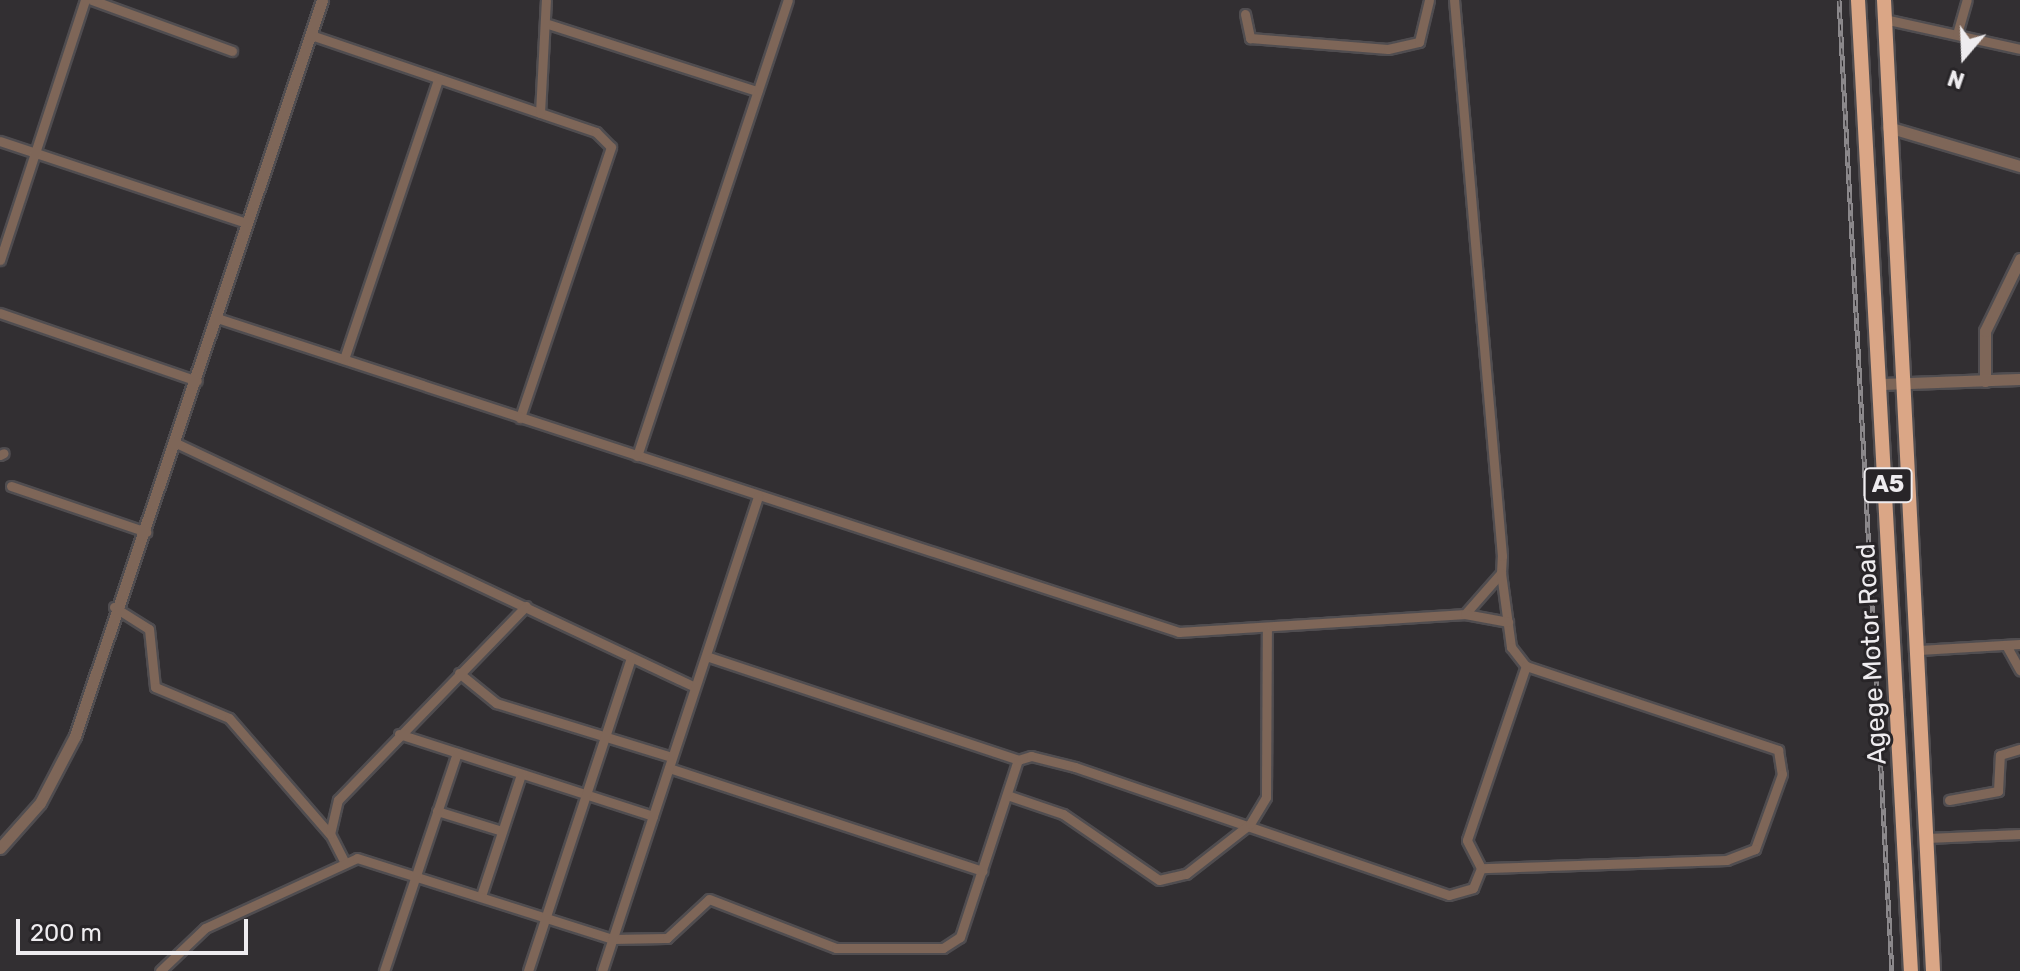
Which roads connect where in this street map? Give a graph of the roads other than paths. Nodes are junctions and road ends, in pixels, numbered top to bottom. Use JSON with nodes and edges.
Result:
{"nodes":[{"id":1,"x":85,"y":0,"type":"edge"},
{"id":2,"x":92,"y":0,"type":"edge"},
{"id":3,"x":322,"y":0,"type":"edge"},
{"id":4,"x":546,"y":0,"type":"edge"},
{"id":5,"x":788,"y":0,"type":"edge"},
{"id":6,"x":1429,"y":0,"type":"edge"},
{"id":7,"x":1454,"y":0,"type":"edge"},
{"id":8,"x":1858,"y":0,"type":"edge"},
{"id":9,"x":1884,"y":0,"type":"edge"},
{"id":10,"x":1967,"y":0,"type":"edge"},
{"id":11,"x":1245,"y":14,"type":"dead end"},
{"id":12,"x":1884,"y":19,"type":"junction"},
{"id":13,"x":545,"y":23,"type":"junction"},
{"id":14,"x":1957,"y":34,"type":"junction"},
{"id":15,"x":311,"y":35,"type":"junction"},
{"id":16,"x":2020,"y":49,"type":"edge"},
{"id":17,"x":232,"y":51,"type":"dead end"},
{"id":18,"x":438,"y":79,"type":"junction"},
{"id":19,"x":757,"y":91,"type":"junction"},
{"id":20,"x":540,"y":113,"type":"junction"},
{"id":21,"x":1888,"y":127,"type":"junction"},
{"id":22,"x":0,"y":141,"type":"edge"},
{"id":23,"x":36,"y":153,"type":"junction"},
{"id":24,"x":2020,"y":166,"type":"edge"},
{"id":25,"x":247,"y":223,"type":"junction"},
{"id":26,"x":2020,"y":259,"type":"edge"},
{"id":27,"x":0,"y":260,"type":"edge"},
{"id":28,"x":0,"y":313,"type":"edge"},
{"id":29,"x":217,"y":318,"type":"junction"},
{"id":30,"x":344,"y":359,"type":"junction"},
{"id":31,"x":2020,"y":379,"type":"edge"},
{"id":32,"x":197,"y":381,"type":"junction"},
{"id":33,"x":1985,"y":381,"type":"junction"},
{"id":34,"x":1904,"y":383,"type":"junction"},
{"id":35,"x":1881,"y":384,"type":"junction"},
{"id":36,"x":520,"y":418,"type":"junction"},
{"id":37,"x":176,"y":443,"type":"junction"},
{"id":38,"x":637,"y":456,"type":"junction"},
{"id":39,"x":11,"y":486,"type":"dead end"},
{"id":40,"x":758,"y":496,"type":"junction"},
{"id":41,"x":146,"y":532,"type":"junction"},
{"id":42,"x":1501,"y":573,"type":"junction"},
{"id":43,"x":526,"y":606,"type":"junction"},
{"id":44,"x":114,"y":607,"type":"junction"},
{"id":45,"x":1465,"y":614,"type":"junction"},
{"id":46,"x":1508,"y":622,"type":"junction"},
{"id":47,"x":1267,"y":631,"type":"junction"},
{"id":48,"x":2020,"y":644,"type":"edge"},
{"id":49,"x":2006,"y":645,"type":"junction"},
{"id":50,"x":1919,"y":650,"type":"junction"},
{"id":51,"x":706,"y":656,"type":"junction"},
{"id":52,"x":631,"y":657,"type":"junction"},
{"id":53,"x":1526,"y":666,"type":"junction"},
{"id":54,"x":2020,"y":670,"type":"edge"},
{"id":55,"x":459,"y":673,"type":"junction"},
{"id":56,"x":695,"y":687,"type":"junction"},
{"id":57,"x":399,"y":734,"type":"junction"},
{"id":58,"x":603,"y":737,"type":"junction"},
{"id":59,"x":2020,"y":749,"type":"edge"},
{"id":60,"x":457,"y":753,"type":"junction"},
{"id":61,"x":1018,"y":760,"type":"junction"},
{"id":62,"x":670,"y":762,"type":"junction"},
{"id":63,"x":521,"y":774,"type":"junction"},
{"id":64,"x":585,"y":795,"type":"junction"},
{"id":65,"x":1007,"y":795,"type":"junction"},
{"id":66,"x":1949,"y":800,"type":"dead end"},
{"id":67,"x":437,"y":811,"type":"junction"},
{"id":68,"x":653,"y":816,"type":"junction"},
{"id":69,"x":1250,"y":824,"type":"junction"},
{"id":70,"x":502,"y":831,"type":"junction"},
{"id":71,"x":330,"y":834,"type":"junction"},
{"id":72,"x":2020,"y":834,"type":"edge"},
{"id":73,"x":1927,"y":838,"type":"junction"},
{"id":74,"x":0,"y":848,"type":"edge"},
{"id":75,"x":344,"y":861,"type":"junction"},
{"id":76,"x":1481,"y":868,"type":"junction"},
{"id":77,"x":983,"y":871,"type":"junction"},
{"id":78,"x":416,"y":875,"type":"junction"},
{"id":79,"x":481,"y":896,"type":"junction"},
{"id":80,"x":545,"y":917,"type":"junction"},
{"id":81,"x":612,"y":939,"type":"junction"},
{"id":82,"x":160,"y":971,"type":"edge"},
{"id":83,"x":384,"y":971,"type":"edge"},
{"id":84,"x":528,"y":971,"type":"edge"},
{"id":85,"x":602,"y":971,"type":"edge"},
{"id":86,"x":1911,"y":971,"type":"edge"},
{"id":87,"x":1933,"y":971,"type":"edge"}],
"edges":[{"from":1,"to":23,"type":"street"},
{"from":2,"to":17,"type":"street"},
{"from":3,"to":15,"type":"street"},
{"from":4,"to":13,"type":"street"},
{"from":5,"to":19,"type":"street"},
{"from":6,"to":11,"type":"street"},
{"from":7,"to":42,"type":"street"},
{"from":8,"to":35,"type":"highway","name":"Agege Motor Road","number":"A5"},
{"from":9,"to":12,"type":"highway","name":"Agege Motor Road","number":"A5"},
{"from":10,"to":14,"type":"street"},
{"from":12,"to":14,"type":"street"},
{"from":12,"to":21,"type":"highway","name":"Agege Motor Road","number":"A5"},
{"from":13,"to":19,"type":"street"},
{"from":13,"to":20,"type":"street"},
{"from":14,"to":16,"type":"street"},
{"from":15,"to":18,"type":"street"},
{"from":15,"to":25,"type":"street"},
{"from":18,"to":20,"type":"street"},
{"from":18,"to":30,"type":"street"},
{"from":19,"to":38,"type":"street"},
{"from":20,"to":36,"type":"street"},
{"from":21,"to":24,"type":"street"},
{"from":21,"to":34,"type":"highway","name":"Agege Motor Road","number":"A5"},
{"from":22,"to":23,"type":"street"},
{"from":23,"to":25,"type":"street"},
{"from":23,"to":27,"type":"street"},
{"from":25,"to":29,"type":"street"},
{"from":26,"to":33,"type":"street"},
{"from":28,"to":32,"type":"street"},
{"from":29,"to":30,"type":"street"},
{"from":29,"to":32,"type":"street"},
{"from":30,"to":36,"type":"street"},
{"from":31,"to":33,"type":"street"},
{"from":32,"to":37,"type":"street"},
{"from":33,"to":34,"type":"street"},
{"from":34,"to":35,"type":"street"},
{"from":34,"to":50,"type":"highway","name":"Agege Motor Road","number":"A5"},
{"from":35,"to":86,"type":"highway","name":"Agege Motor Road","number":"A5"},
{"from":36,"to":38,"type":"street"},
{"from":37,"to":41,"type":"street"},
{"from":37,"to":43,"type":"street"},
{"from":38,"to":40,"type":"street"},
{"from":39,"to":41,"type":"street"},
{"from":40,"to":47,"type":"street"},
{"from":40,"to":51,"type":"street"},
{"from":41,"to":44,"type":"street"},
{"from":42,"to":45,"type":"street"},
{"from":42,"to":46,"type":"street"},
{"from":43,"to":52,"type":"street"},
{"from":43,"to":55,"type":"street"},
{"from":44,"to":71,"type":"street"},
{"from":44,"to":74,"type":"street"},
{"from":45,"to":46,"type":"street"},
{"from":45,"to":47,"type":"street"},
{"from":46,"to":53,"type":"street"},
{"from":47,"to":69,"type":"street"},
{"from":48,"to":49,"type":"street"},
{"from":49,"to":50,"type":"street"},
{"from":49,"to":54,"type":"street"},
{"from":50,"to":73,"type":"highway","name":"Agege Motor Road","number":"A5"},
{"from":51,"to":56,"type":"street"},
{"from":51,"to":61,"type":"street"},
{"from":52,"to":56,"type":"street"},
{"from":52,"to":58,"type":"street"},
{"from":53,"to":76,"type":"street"},
{"from":53,"to":76,"type":"street"},
{"from":55,"to":57,"type":"street"},
{"from":55,"to":58,"type":"street"},
{"from":56,"to":62,"type":"street"},
{"from":57,"to":60,"type":"street"},
{"from":57,"to":71,"type":"street"},
{"from":58,"to":62,"type":"street"},
{"from":58,"to":64,"type":"street"},
{"from":59,"to":66,"type":"street"},
{"from":60,"to":63,"type":"street"},
{"from":60,"to":67,"type":"street"},
{"from":61,"to":65,"type":"street"},
{"from":61,"to":69,"type":"street"},
{"from":62,"to":68,"type":"street"},
{"from":62,"to":77,"type":"street"},
{"from":63,"to":64,"type":"street"},
{"from":63,"to":70,"type":"street"},
{"from":64,"to":68,"type":"street"},
{"from":64,"to":80,"type":"street"},
{"from":65,"to":69,"type":"street"},
{"from":65,"to":77,"type":"street"},
{"from":67,"to":70,"type":"street"},
{"from":67,"to":78,"type":"street"},
{"from":68,"to":81,"type":"street"},
{"from":69,"to":76,"type":"street"},
{"from":70,"to":79,"type":"street"},
{"from":71,"to":75,"type":"street"},
{"from":72,"to":73,"type":"street"},
{"from":73,"to":87,"type":"highway","name":"Agege Motor Road","number":"A5"},
{"from":75,"to":78,"type":"street"},
{"from":75,"to":82,"type":"street"},
{"from":77,"to":81,"type":"street"},
{"from":78,"to":79,"type":"street"},
{"from":78,"to":83,"type":"street"},
{"from":79,"to":80,"type":"street"},
{"from":80,"to":81,"type":"street"},
{"from":80,"to":84,"type":"street"},
{"from":81,"to":85,"type":"street"}]}
